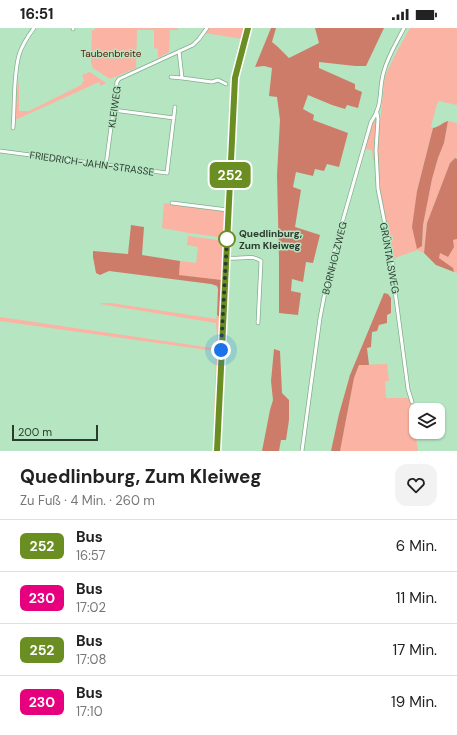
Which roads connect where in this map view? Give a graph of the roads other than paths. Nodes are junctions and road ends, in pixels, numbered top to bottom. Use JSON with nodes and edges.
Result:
{"nodes":[{"id":1,"x":34,"y":28,"type":"edge"},
{"id":2,"x":207,"y":28,"type":"edge"},
{"id":3,"x":248,"y":28,"type":"edge"},
{"id":4,"x":404,"y":28,"type":"edge"},
{"id":5,"x":179,"y":51,"type":"junction"},
{"id":6,"x":171,"y":77,"type":"dead end"},
{"id":7,"x":182,"y":78,"type":"junction"},
{"id":8,"x":226,"y":84,"type":"dead end"},
{"id":9,"x":175,"y":107,"type":"dead end"},
{"id":10,"x":113,"y":110,"type":"junction"},
{"id":11,"x":377,"y":114,"type":"junction"},
{"id":12,"x":174,"y":118,"type":"junction"},
{"id":13,"x":13,"y":128,"type":"dead end"},
{"id":14,"x":0,"y":150,"type":"edge"},
{"id":15,"x":106,"y":165,"type":"junction"},
{"id":16,"x":172,"y":203,"type":"dead end"},
{"id":17,"x":228,"y":210,"type":"junction"},
{"id":18,"x":226,"y":258,"type":"junction"},
{"id":19,"x":258,"y":323,"type":"dead end"},
{"id":20,"x":412,"y":402,"type":"dead end"},
{"id":21,"x":217,"y":451,"type":"edge"},
{"id":22,"x":302,"y":451,"type":"edge"}],
"edges":[{"from":1,"to":13,"type":"street"},
{"from":2,"to":5,"type":"street","name":"KLEIWEG"},
{"from":3,"to":17,"type":"main road"},
{"from":4,"to":11,"type":"street","name":"BORNHOLZWEG"},
{"from":5,"to":7,"type":"street"},
{"from":5,"to":10,"type":"street","name":"KLEIWEG"},
{"from":6,"to":7,"type":"street"},
{"from":7,"to":8,"type":"street"},
{"from":9,"to":12,"type":"street","name":"FRIEDRICH-JAHN-STRASSE"},
{"from":10,"to":12,"type":"street"},
{"from":10,"to":15,"type":"street","name":"KLEIWEG"},
{"from":11,"to":20,"type":"street","name":"GRÜNTALSWEG"},
{"from":11,"to":22,"type":"street","name":"BORNHOLZWEG"},
{"from":12,"to":15,"type":"street","name":"FRIEDRICH-JAHN-STRASSE"},
{"from":14,"to":15,"type":"street","name":"FRIEDRICH-JAHN-STRASSE"},
{"from":16,"to":17,"type":"street"},
{"from":17,"to":18,"type":"main road"},
{"from":18,"to":19,"type":"street"},
{"from":18,"to":21,"type":"main road"}]}
